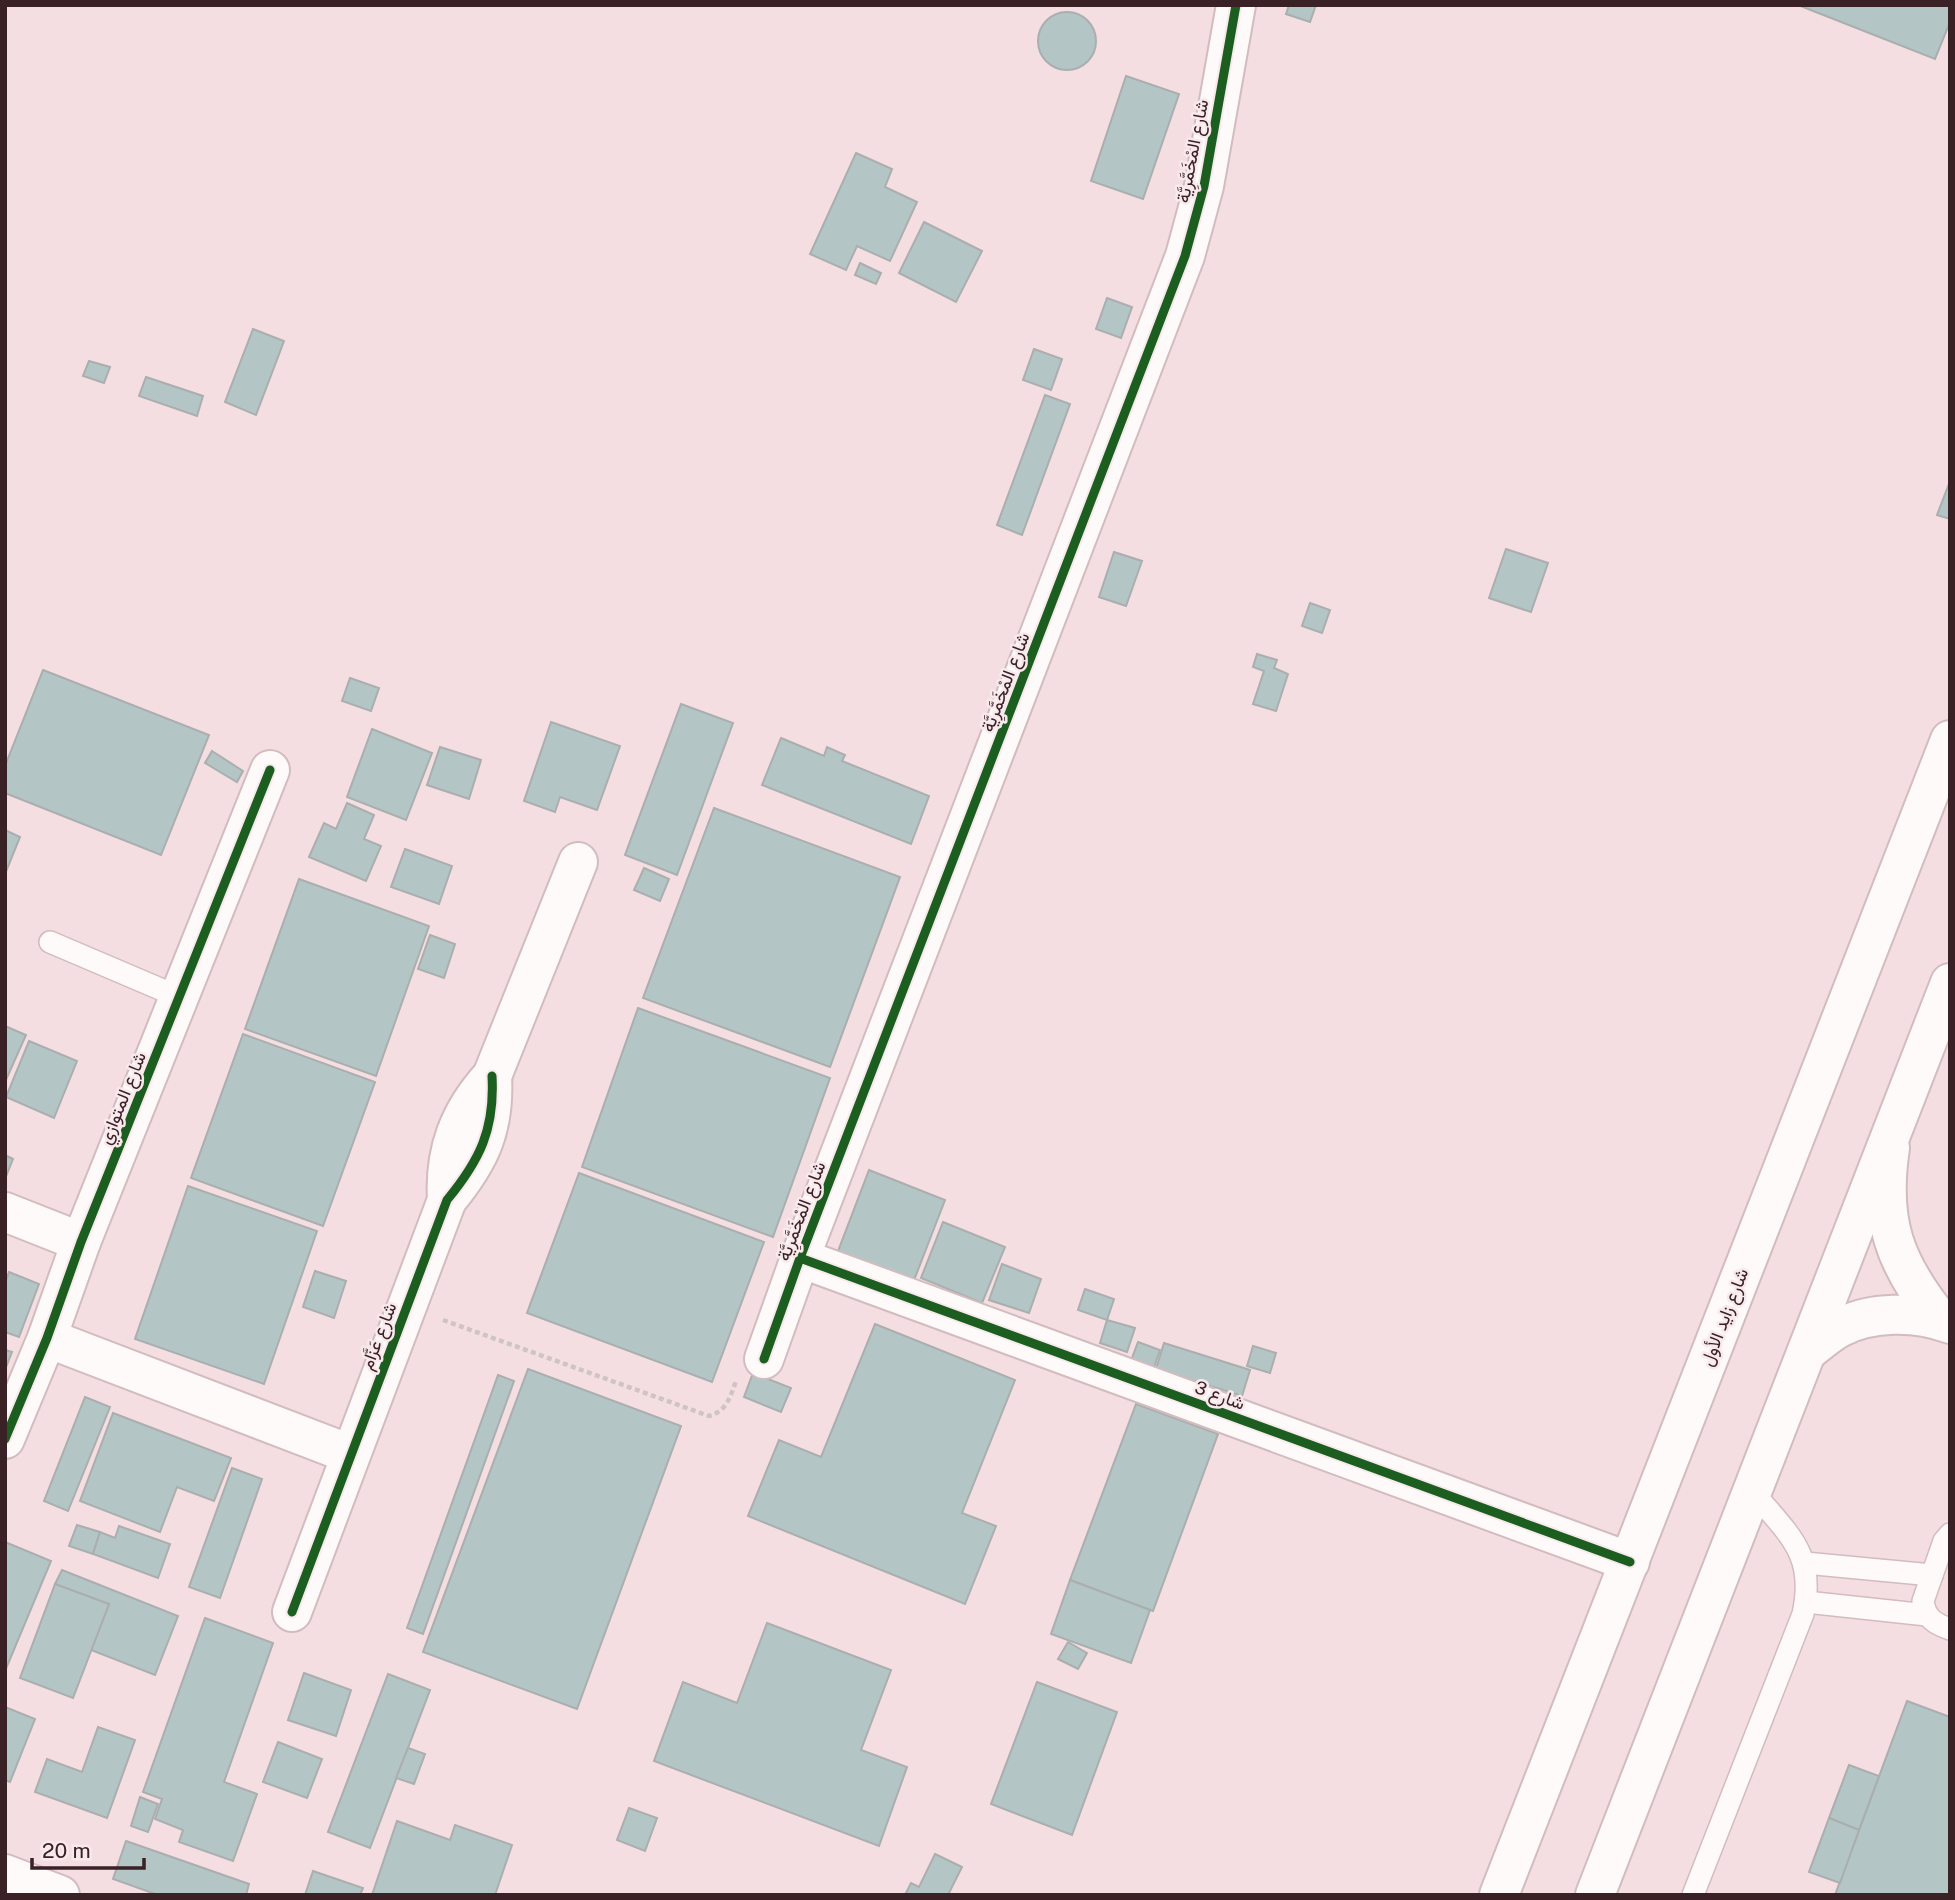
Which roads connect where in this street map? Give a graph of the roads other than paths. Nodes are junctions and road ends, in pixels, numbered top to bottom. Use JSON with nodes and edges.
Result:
{"nodes":[{"id":1,"x":1236,"y":5,"type":"edge"},
{"id":2,"x":1950,"y":740,"type":"edge"},
{"id":3,"x":270,"y":770,"type":"dead end"},
{"id":4,"x":578,"y":862,"type":"dead end"},
{"id":5,"x":50,"y":942,"type":"dead end"},
{"id":6,"x":1950,"y":982,"type":"edge"},
{"id":7,"x":179,"y":997,"type":"junction"},
{"id":8,"x":1892,"y":1133,"type":"junction"},
{"id":9,"x":5,"y":1212,"type":"edge"},
{"id":10,"x":81,"y":1242,"type":"junction"},
{"id":11,"x":800,"y":1258,"type":"junction"},
{"id":12,"x":1945,"y":1322,"type":"edge"},
{"id":13,"x":47,"y":1338,"type":"junction"},
{"id":14,"x":1808,"y":1351,"type":"junction"},
{"id":15,"x":750,"y":1368,"type":"road end"},
{"id":16,"x":5,"y":1438,"type":"edge"},
{"id":17,"x":350,"y":1454,"type":"junction"},
{"id":18,"x":1753,"y":1492,"type":"junction"},
{"id":19,"x":1950,"y":1534,"type":"edge"},
{"id":20,"x":1630,"y":1562,"type":"junction"},
{"id":21,"x":1805,"y":1563,"type":"junction"},
{"id":22,"x":1932,"y":1575,"type":"junction"},
{"id":23,"x":1806,"y":1602,"type":"junction"},
{"id":24,"x":292,"y":1612,"type":"dead end"},
{"id":25,"x":1927,"y":1615,"type":"junction"},
{"id":26,"x":1950,"y":1629,"type":"edge"},
{"id":27,"x":5,"y":1874,"type":"edge"},
{"id":28,"x":60,"y":1895,"type":"edge"},
{"id":29,"x":1499,"y":1895,"type":"edge"},
{"id":30,"x":1595,"y":1895,"type":"edge"},
{"id":31,"x":1693,"y":1895,"type":"edge"}],
"edges":[{"from":1,"to":11,"type":"street","name":"شارع المْخَمَّرِيَّة"},
{"from":2,"to":20,"type":"street","name":"شارع زايد الأول"},
{"from":3,"to":7,"type":"street","name":"شارع المتوازي"},
{"from":4,"to":17,"type":"street","name":"شارع عَزَّام"},
{"from":5,"to":7,"type":"lane"},
{"from":6,"to":8,"type":"street"},
{"from":7,"to":10,"type":"street","name":"شارع المتوازي"},
{"from":8,"to":12,"type":"street"},
{"from":8,"to":14,"type":"street"},
{"from":9,"to":10,"type":"street"},
{"from":10,"to":13,"type":"street","name":"شارع المتوازي"},
{"from":11,"to":15,"type":"street","name":"شارع المْخَمَّرِيَّة"},
{"from":11,"to":20,"type":"street","name":"شارع 3"},
{"from":12,"to":14,"type":"street"},
{"from":13,"to":16,"type":"street","name":"شارع المتوازي"},
{"from":13,"to":17,"type":"street"},
{"from":14,"to":18,"type":"street"},
{"from":17,"to":24,"type":"street","name":"شارع عَزَّام"},
{"from":18,"to":21,"type":"lane"},
{"from":18,"to":30,"type":"street"},
{"from":19,"to":22,"type":"lane"},
{"from":20,"to":29,"type":"street","name":"شارع زايد الأول"},
{"from":21,"to":22,"type":"lane"},
{"from":21,"to":23,"type":"lane"},
{"from":22,"to":25,"type":"lane"},
{"from":23,"to":25,"type":"lane"},
{"from":23,"to":31,"type":"lane"},
{"from":25,"to":26,"type":"lane"},
{"from":27,"to":28,"type":"street"}]}
